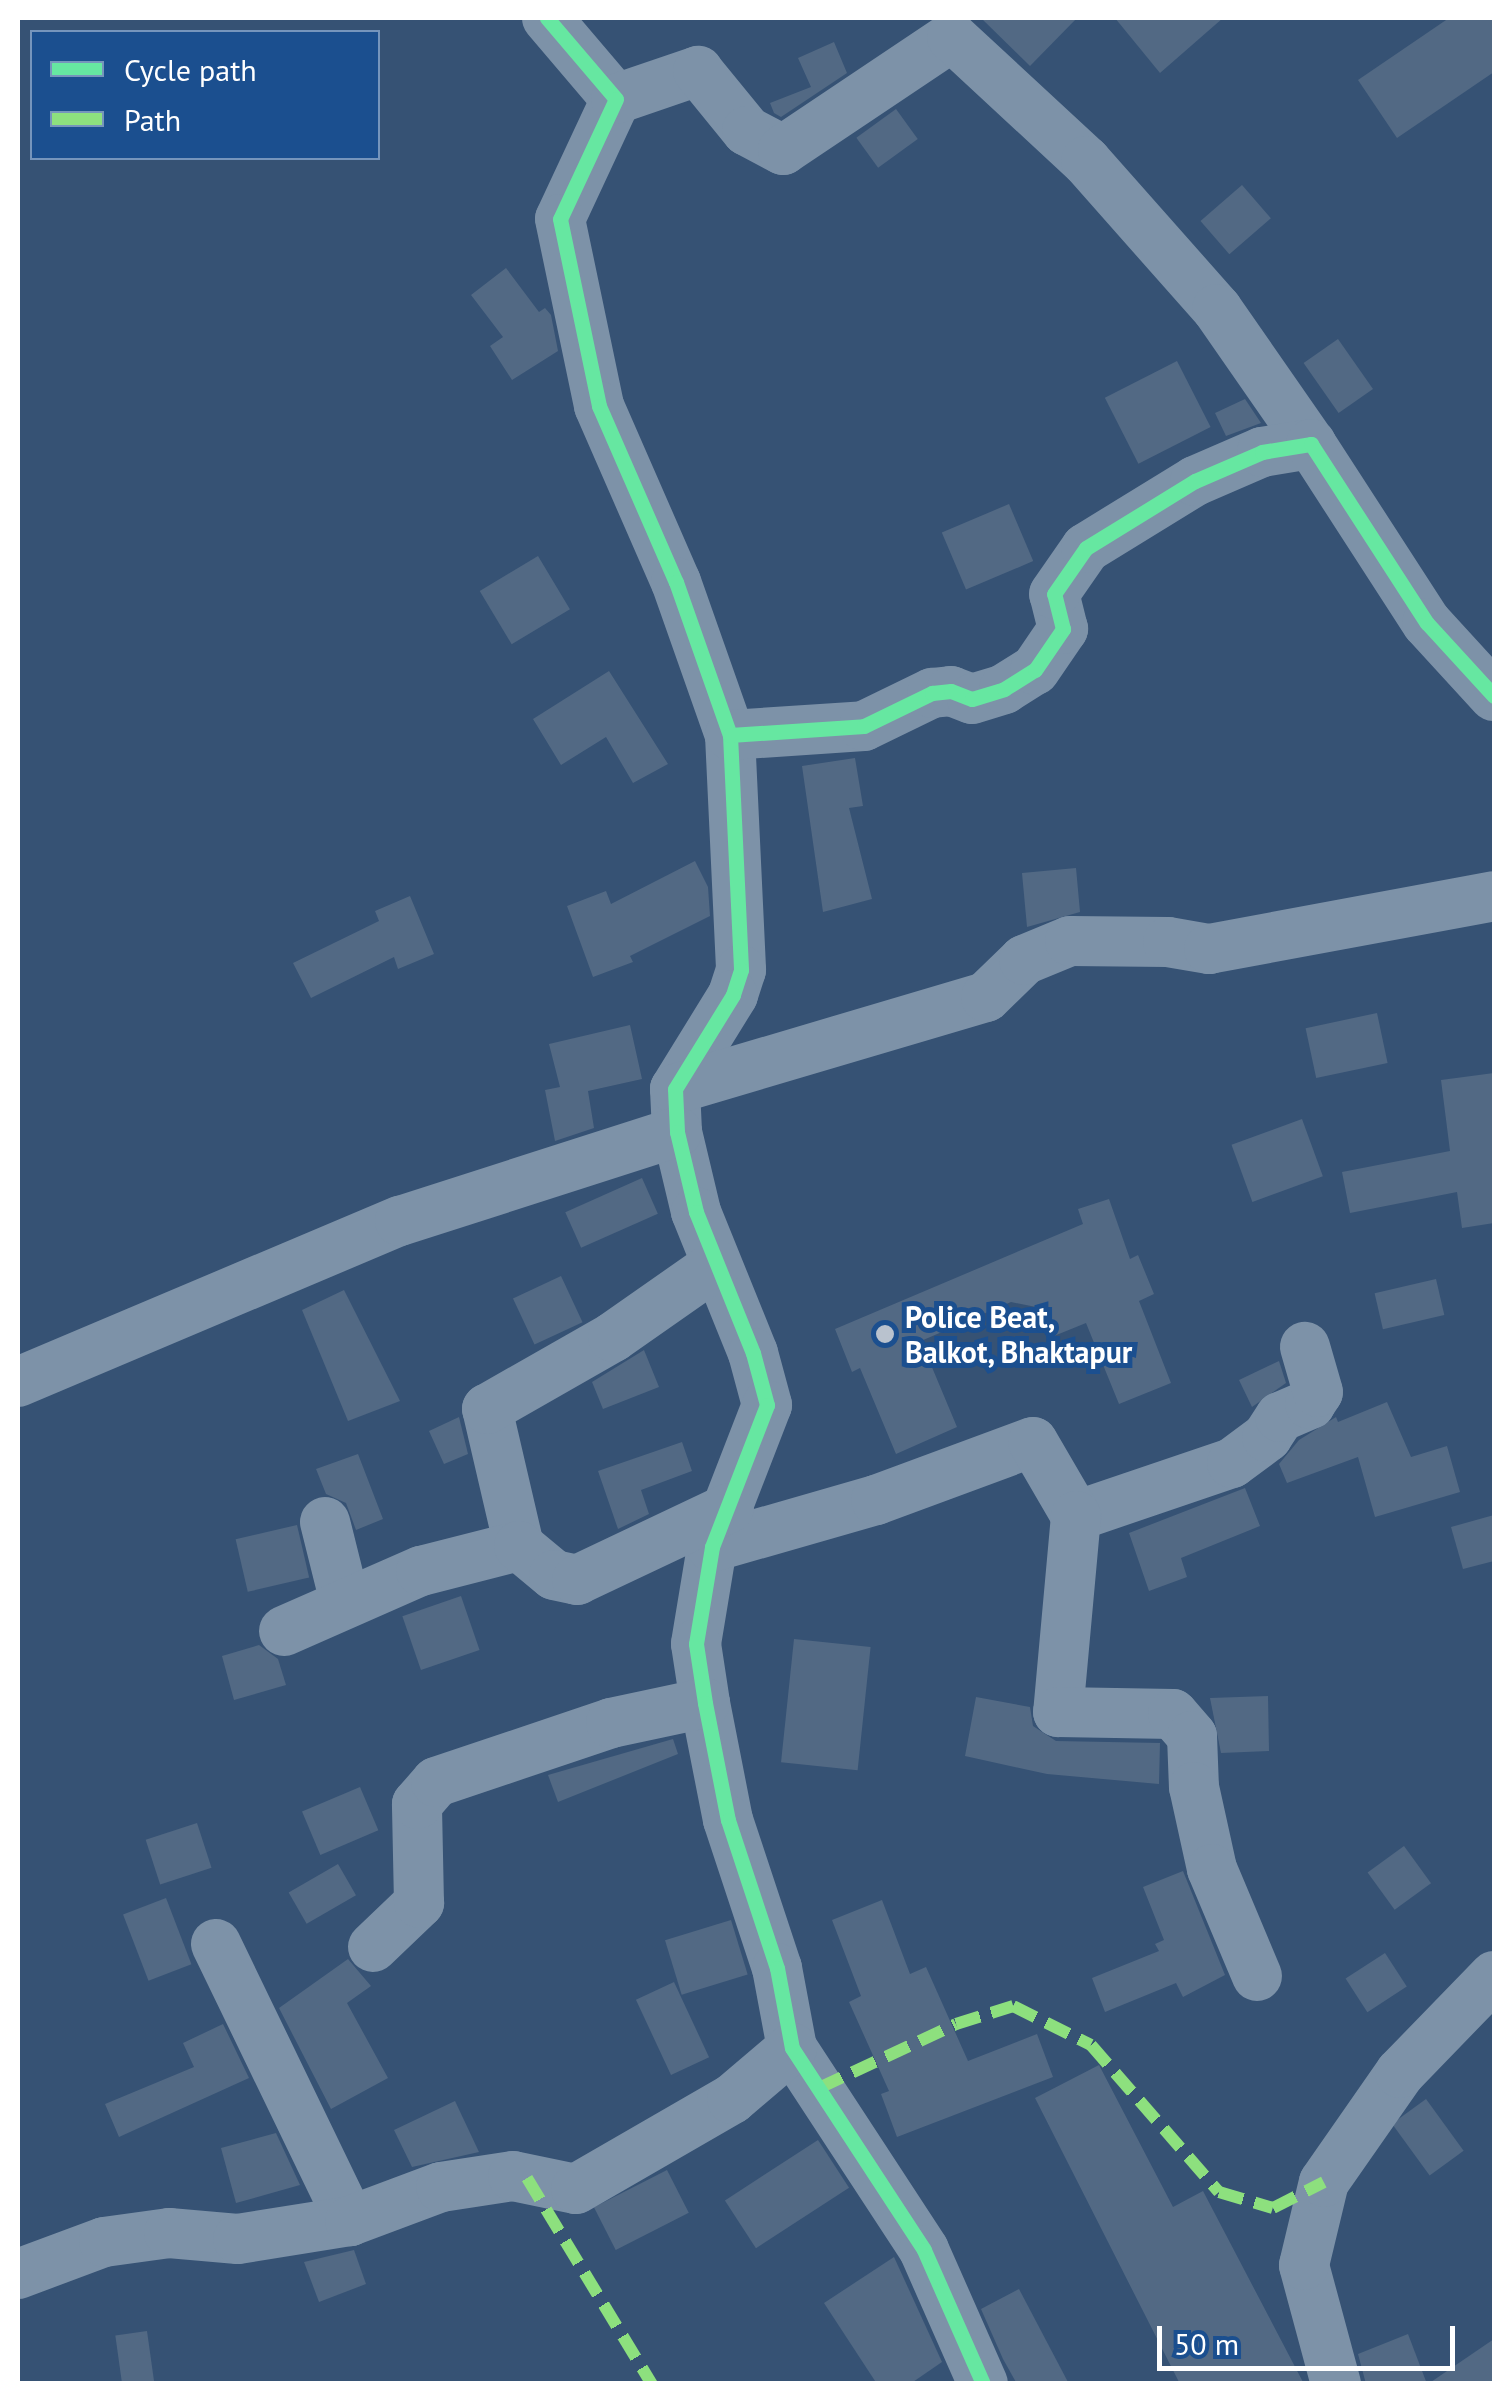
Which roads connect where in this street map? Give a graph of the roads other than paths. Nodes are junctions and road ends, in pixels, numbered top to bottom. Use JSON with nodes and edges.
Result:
{"nodes":[{"id":1,"x":548,"y":18,"type":"edge"},
{"id":2,"x":616,"y":99,"type":"junction"},
{"id":3,"x":1311,"y":444,"type":"junction"},
{"id":4,"x":1494,"y":696,"type":"edge"},
{"id":5,"x":730,"y":735,"type":"junction"},
{"id":6,"x":1494,"y":896,"type":"edge"},
{"id":7,"x":676,"y":1110,"type":"junction"},
{"id":8,"x":716,"y":1265,"type":"junction"},
{"id":9,"x":1305,"y":1347,"type":"dead end"},
{"id":10,"x":18,"y":1382,"type":"edge"},
{"id":11,"x":1076,"y":1516,"type":"junction"},
{"id":12,"x":325,"y":1522,"type":"dead end"},
{"id":13,"x":721,"y":1528,"type":"junction"},
{"id":14,"x":519,"y":1546,"type":"junction"},
{"id":15,"x":345,"y":1602,"type":"junction"},
{"id":16,"x":284,"y":1630,"type":"dead end"},
{"id":17,"x":705,"y":1703,"type":"junction"},
{"id":18,"x":216,"y":1944,"type":"dead end"},
{"id":19,"x":373,"y":1947,"type":"dead end"},
{"id":20,"x":1257,"y":1976,"type":"dead end"},
{"id":21,"x":1494,"y":1976,"type":"edge"},
{"id":22,"x":792,"y":2048,"type":"junction"},
{"id":23,"x":350,"y":2221,"type":"junction"},
{"id":24,"x":18,"y":2274,"type":"edge"},
{"id":25,"x":982,"y":2384,"type":"edge"},
{"id":26,"x":1336,"y":2384,"type":"edge"}],
"edges":[{"from":1,"to":2,"type":"street"},
{"from":2,"to":3,"type":"street"},
{"from":2,"to":5,"type":"street"},
{"from":3,"to":4,"type":"street"},
{"from":3,"to":5,"type":"street"},
{"from":5,"to":7,"type":"street"},
{"from":6,"to":7,"type":"street"},
{"from":7,"to":8,"type":"street"},
{"from":7,"to":10,"type":"street"},
{"from":8,"to":13,"type":"street"},
{"from":8,"to":14,"type":"street"},
{"from":9,"to":11,"type":"street"},
{"from":11,"to":13,"type":"street"},
{"from":11,"to":20,"type":"street"},
{"from":12,"to":15,"type":"street"},
{"from":13,"to":14,"type":"street"},
{"from":13,"to":17,"type":"street"},
{"from":14,"to":15,"type":"street"},
{"from":15,"to":16,"type":"street"},
{"from":17,"to":19,"type":"street"},
{"from":17,"to":22,"type":"street"},
{"from":18,"to":23,"type":"street"},
{"from":21,"to":26,"type":"street"},
{"from":22,"to":23,"type":"street"},
{"from":22,"to":25,"type":"street"},
{"from":23,"to":24,"type":"street"}]}
